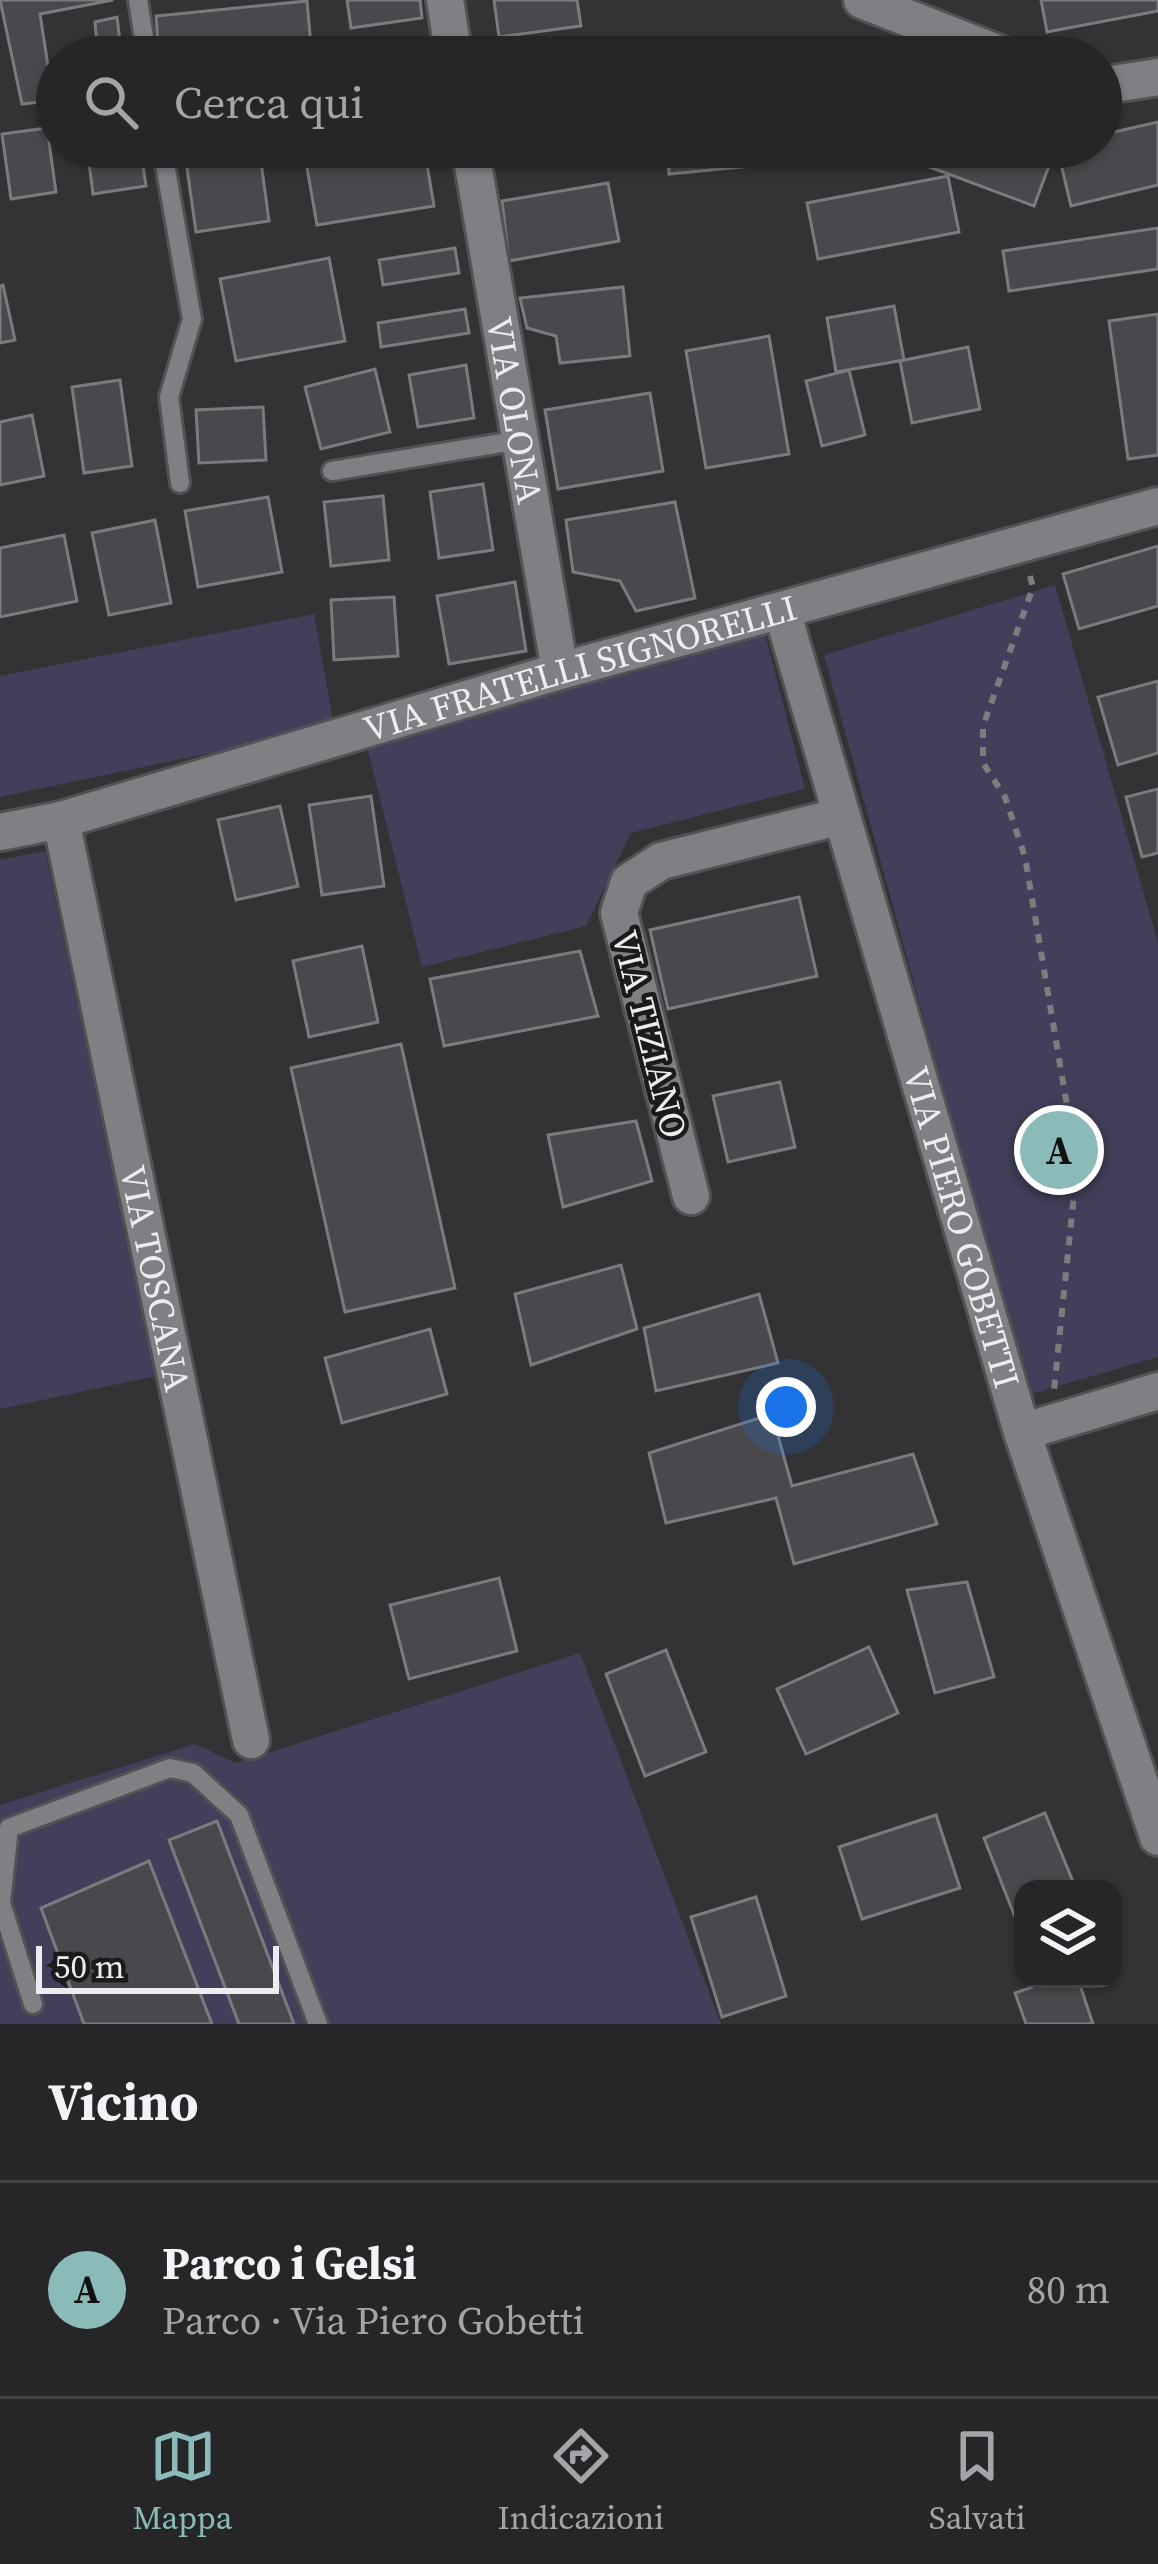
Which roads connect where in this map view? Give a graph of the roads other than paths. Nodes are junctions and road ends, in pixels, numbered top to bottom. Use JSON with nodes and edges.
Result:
{"nodes":[{"id":1,"x":137,"y":0,"type":"edge"},
{"id":2,"x":445,"y":0,"type":"edge"},
{"id":3,"x":862,"y":0,"type":"edge"},
{"id":4,"x":143,"y":36,"type":"edge"},
{"id":5,"x":451,"y":36,"type":"edge"},
{"id":6,"x":954,"y":36,"type":"edge"},
{"id":7,"x":1158,"y":77,"type":"edge"},
{"id":8,"x":1122,"y":83,"type":"edge"},
{"id":9,"x":167,"y":168,"type":"edge"},
{"id":10,"x":474,"y":168,"type":"edge"},
{"id":11,"x":520,"y":440,"type":"junction"},
{"id":12,"x":332,"y":471,"type":"dead end"},
{"id":13,"x":180,"y":483,"type":"dead end"},
{"id":14,"x":1158,"y":506,"type":"edge"},
{"id":15,"x":782,"y":610,"type":"junction"},
{"id":16,"x":560,"y":671,"type":"junction"},
{"id":17,"x":842,"y":816,"type":"junction"},
{"id":18,"x":62,"y":820,"type":"junction"},
{"id":19,"x":0,"y":832,"type":"edge"},
{"id":20,"x":691,"y":1196,"type":"dead end"},
{"id":21,"x":1158,"y":1390,"type":"edge"},
{"id":22,"x":1035,"y":1428,"type":"junction"},
{"id":23,"x":250,"y":1740,"type":"dead end"},
{"id":24,"x":1158,"y":1837,"type":"edge"},
{"id":25,"x":33,"y":2004,"type":"dead end"},
{"id":26,"x":318,"y":2024,"type":"edge"}],
"edges":[{"from":1,"to":4,"type":"lane"},
{"from":2,"to":5,"type":"street"},
{"from":3,"to":6,"type":"street"},
{"from":7,"to":8,"type":"street"},
{"from":9,"to":13,"type":"lane"},
{"from":10,"to":11,"type":"street","name":"VIA OLONA"},
{"from":11,"to":12,"type":"lane"},
{"from":11,"to":16,"type":"street","name":"VIA OLONA"},
{"from":14,"to":15,"type":"street","name":"VIA FRATELLI SIGNORELLI"},
{"from":15,"to":16,"type":"street","name":"VIA FRATELLI SIGNORELLI"},
{"from":15,"to":17,"type":"street","name":"VIA PIERO GOBETTI"},
{"from":16,"to":18,"type":"street","name":"VIA FRATELLI SIGNORELLI"},
{"from":17,"to":20,"type":"street","name":"VIA TIZIANO"},
{"from":17,"to":22,"type":"street","name":"VIA PIERO GOBETTI"},
{"from":18,"to":19,"type":"street","name":"VIA FRATELLI SIGNORELLI"},
{"from":18,"to":23,"type":"street","name":"VIA TOSCANA"},
{"from":21,"to":22,"type":"street"},
{"from":22,"to":24,"type":"street","name":"VIA PIERO GOBETTI"},
{"from":25,"to":26,"type":"lane"}]}
